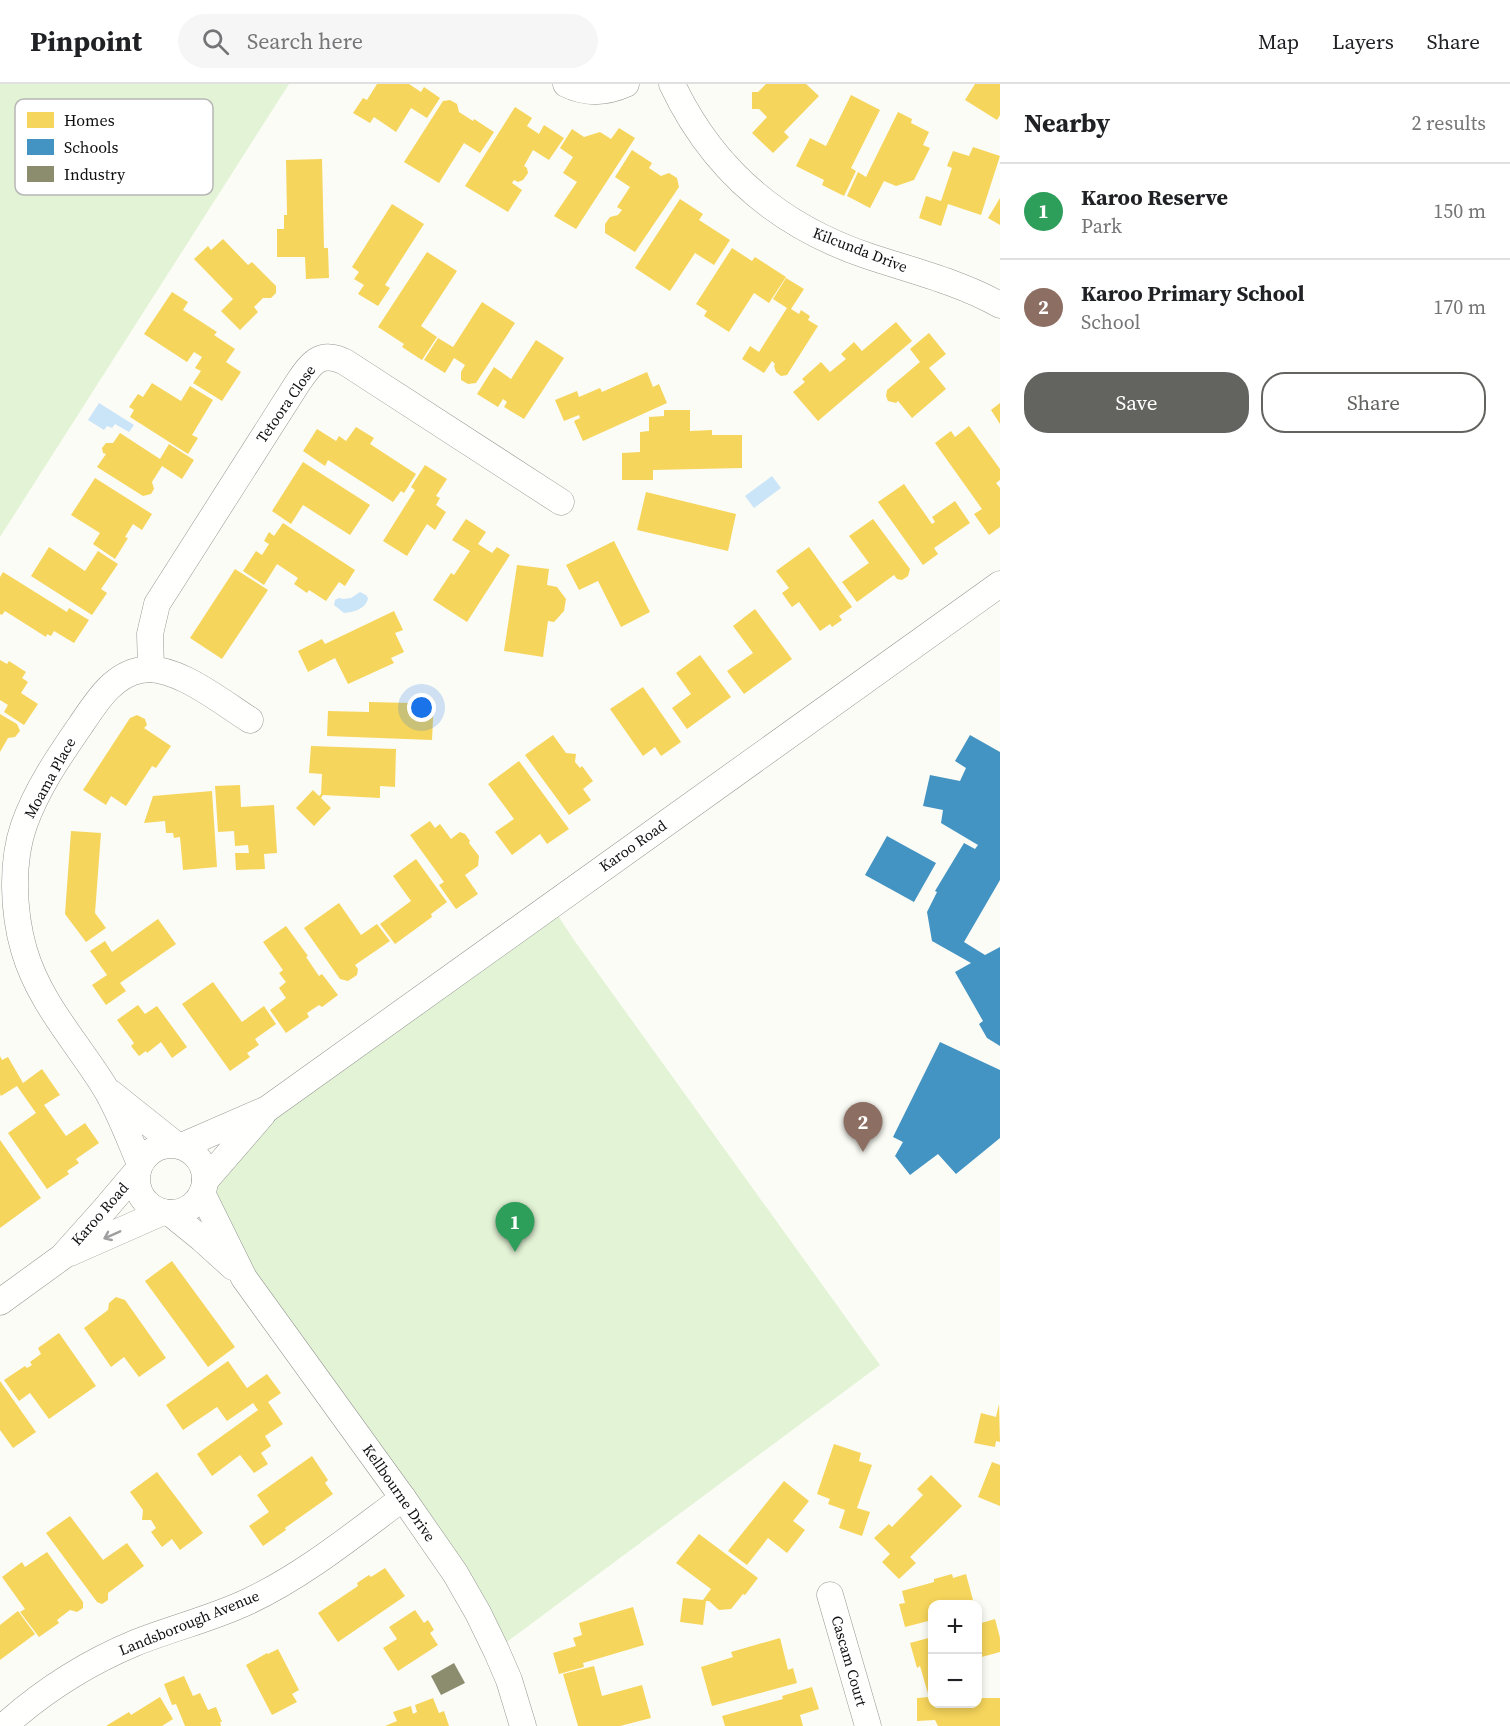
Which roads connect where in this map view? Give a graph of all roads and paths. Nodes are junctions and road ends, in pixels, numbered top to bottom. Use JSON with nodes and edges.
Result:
{"nodes":[{"id":1,"x":566,"y":84,"type":"edge"},
{"id":2,"x":626,"y":84,"type":"edge"},
{"id":3,"x":672,"y":84,"type":"edge"},
{"id":4,"x":1000,"y":305,"type":"edge"},
{"id":5,"x":561,"y":502,"type":"dead end"},
{"id":6,"x":1000,"y":585,"type":"edge"},
{"id":7,"x":151,"y":669,"type":"junction"},
{"id":8,"x":250,"y":720,"type":"dead end"},
{"id":9,"x":104,"y":1087,"type":"junction"},
{"id":10,"x":267,"y":1109,"type":"junction"},
{"id":11,"x":179,"y":1145,"type":"junction"},
{"id":12,"x":139,"y":1167,"type":"junction"},
{"id":13,"x":203,"y":1187,"type":"junction"},
{"id":14,"x":167,"y":1212,"type":"junction"},
{"id":15,"x":62,"y":1257,"type":"junction"},
{"id":16,"x":244,"y":1278,"type":"junction"},
{"id":17,"x":0,"y":1302,"type":"edge"},
{"id":18,"x":403,"y":1498,"type":"junction"},
{"id":19,"x":830,"y":1595,"type":"dead end"},
{"id":20,"x":4,"y":1726,"type":"edge"},
{"id":21,"x":524,"y":1726,"type":"edge"},
{"id":22,"x":868,"y":1726,"type":"edge"}],
"edges":[{"from":1,"to":2,"type":"street"},
{"from":3,"to":4,"type":"street","name":"Kilcunda Drive"},
{"from":5,"to":7,"type":"street","name":"Tetoora Close"},
{"from":6,"to":10,"type":"street","name":"Karoo Road"},
{"from":7,"to":8,"type":"street","name":"Moama Place"},
{"from":7,"to":9,"type":"street","name":"Moama Place"},
{"from":9,"to":11,"type":"street","name":"Moama Place"},
{"from":9,"to":12,"type":"street","name":"Moama Place"},
{"from":10,"to":11,"type":"street","name":"Karoo Road"},
{"from":10,"to":13,"type":"street","name":"Karoo Road"},
{"from":11,"to":12,"type":"street"},
{"from":11,"to":13,"type":"street"},
{"from":12,"to":14,"type":"street"},
{"from":12,"to":15,"type":"street","name":"Karoo Road"},
{"from":13,"to":14,"type":"street"},
{"from":13,"to":16,"type":"street","name":"Kellbourne Drive"},
{"from":14,"to":15,"type":"street","name":"Karoo Road","one_way":true},
{"from":14,"to":16,"type":"street","name":"Kellbourne Drive"},
{"from":15,"to":17,"type":"street","name":"Karoo Road"},
{"from":16,"to":18,"type":"street","name":"Kellbourne Drive"},
{"from":18,"to":20,"type":"street","name":"Landsborough Avenue"},
{"from":18,"to":21,"type":"street","name":"Kellbourne Drive"},
{"from":19,"to":22,"type":"street","name":"Cascam Court"}]}
